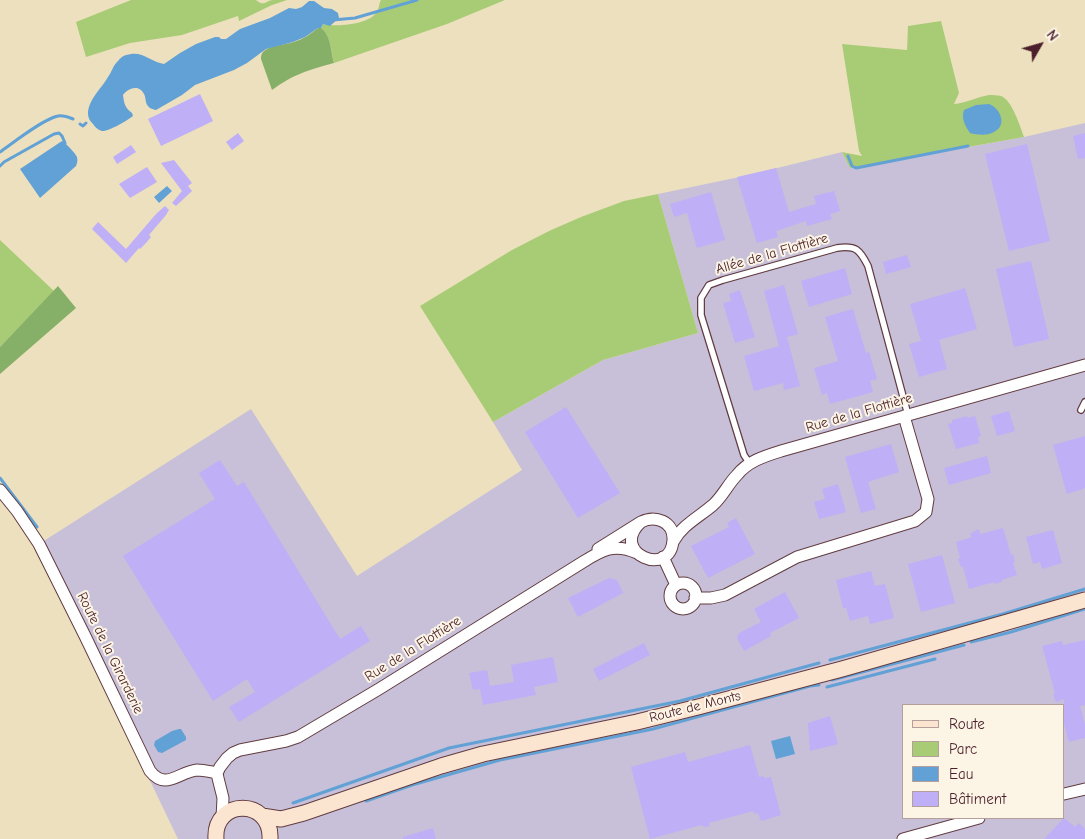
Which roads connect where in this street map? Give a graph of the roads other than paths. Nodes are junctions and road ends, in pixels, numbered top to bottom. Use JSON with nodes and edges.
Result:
{"nodes":[{"id":1,"x":1085,"y":365,"type":"edge"},
{"id":2,"x":1085,"y":402,"type":"edge"},
{"id":3,"x":1081,"y":410,"type":"dead end"},
{"id":4,"x":906,"y":415,"type":"junction"},
{"id":5,"x":750,"y":464,"type":"junction"},
{"id":6,"x":0,"y":490,"type":"edge"},
{"id":7,"x":715,"y":503,"type":"junction"},
{"id":8,"x":641,"y":522,"type":"junction"},
{"id":9,"x":667,"y":524,"type":"junction"},
{"id":10,"x":673,"y":542,"type":"junction"},
{"id":11,"x":637,"y":553,"type":"junction"},
{"id":12,"x":663,"y":557,"type":"junction"},
{"id":13,"x":588,"y":559,"type":"junction"},
{"id":14,"x":676,"y":585,"type":"junction"},
{"id":15,"x":696,"y":598,"type":"junction"},
{"id":16,"x":1085,"y":600,"type":"edge"},
{"id":17,"x":218,"y":779,"type":"junction"},
{"id":18,"x":1085,"y":789,"type":"edge"},
{"id":19,"x":1065,"y":794,"type":"edge"},
{"id":20,"x":247,"y":808,"type":"junction"},
{"id":21,"x":304,"y":813,"type":"junction"},
{"id":22,"x":262,"y":816,"type":"junction"},
{"id":23,"x":222,"y":818,"type":"junction"},
{"id":24,"x":975,"y":819,"type":"edge"},
{"id":25,"x":214,"y":838,"type":"edge"},
{"id":26,"x":270,"y":838,"type":"edge"},
{"id":27,"x":903,"y":839,"type":"edge"}],
"edges":[{"from":1,"to":4,"type":"street","name":"Rue de la Flottière"},
{"from":2,"to":3,"type":"lane"},
{"from":4,"to":5,"type":"street","name":"Rue de la Flottière"},
{"from":4,"to":5,"type":"lane","name":"Allée de la Flottière"},
{"from":4,"to":15,"type":"street"},
{"from":5,"to":7,"type":"street","name":"Rue de la Flottière"},
{"from":6,"to":17,"type":"street","name":"Route de la Girarderie"},
{"from":7,"to":9,"type":"street"},
{"from":7,"to":10,"type":"street","name":"Rue de la Flottière"},
{"from":8,"to":9,"type":"street"},
{"from":8,"to":11,"type":"street"},
{"from":8,"to":13,"type":"street"},
{"from":9,"to":10,"type":"street"},
{"from":10,"to":12,"type":"street"},
{"from":11,"to":12,"type":"street"},
{"from":11,"to":13,"type":"street","name":"Rue de la Flottière"},
{"from":12,"to":14,"type":"street"},
{"from":13,"to":17,"type":"street","name":"Rue de la Flottière"},
{"from":14,"to":15,"type":"street"},
{"from":14,"to":15,"type":"street"},
{"from":16,"to":21,"type":"main road","name":"Route de Monts"},
{"from":17,"to":20,"type":"street"},
{"from":17,"to":23,"type":"street"},
{"from":18,"to":19,"type":"street"},
{"from":20,"to":22,"type":"main road"},
{"from":20,"to":23,"type":"main road"},
{"from":21,"to":22,"type":"main road","name":"Route de Monts"},
{"from":21,"to":26,"type":"main road","name":"Route de Monts"},
{"from":22,"to":26,"type":"main road"},
{"from":23,"to":25,"type":"main road"},
{"from":24,"to":27,"type":"street"}]}
